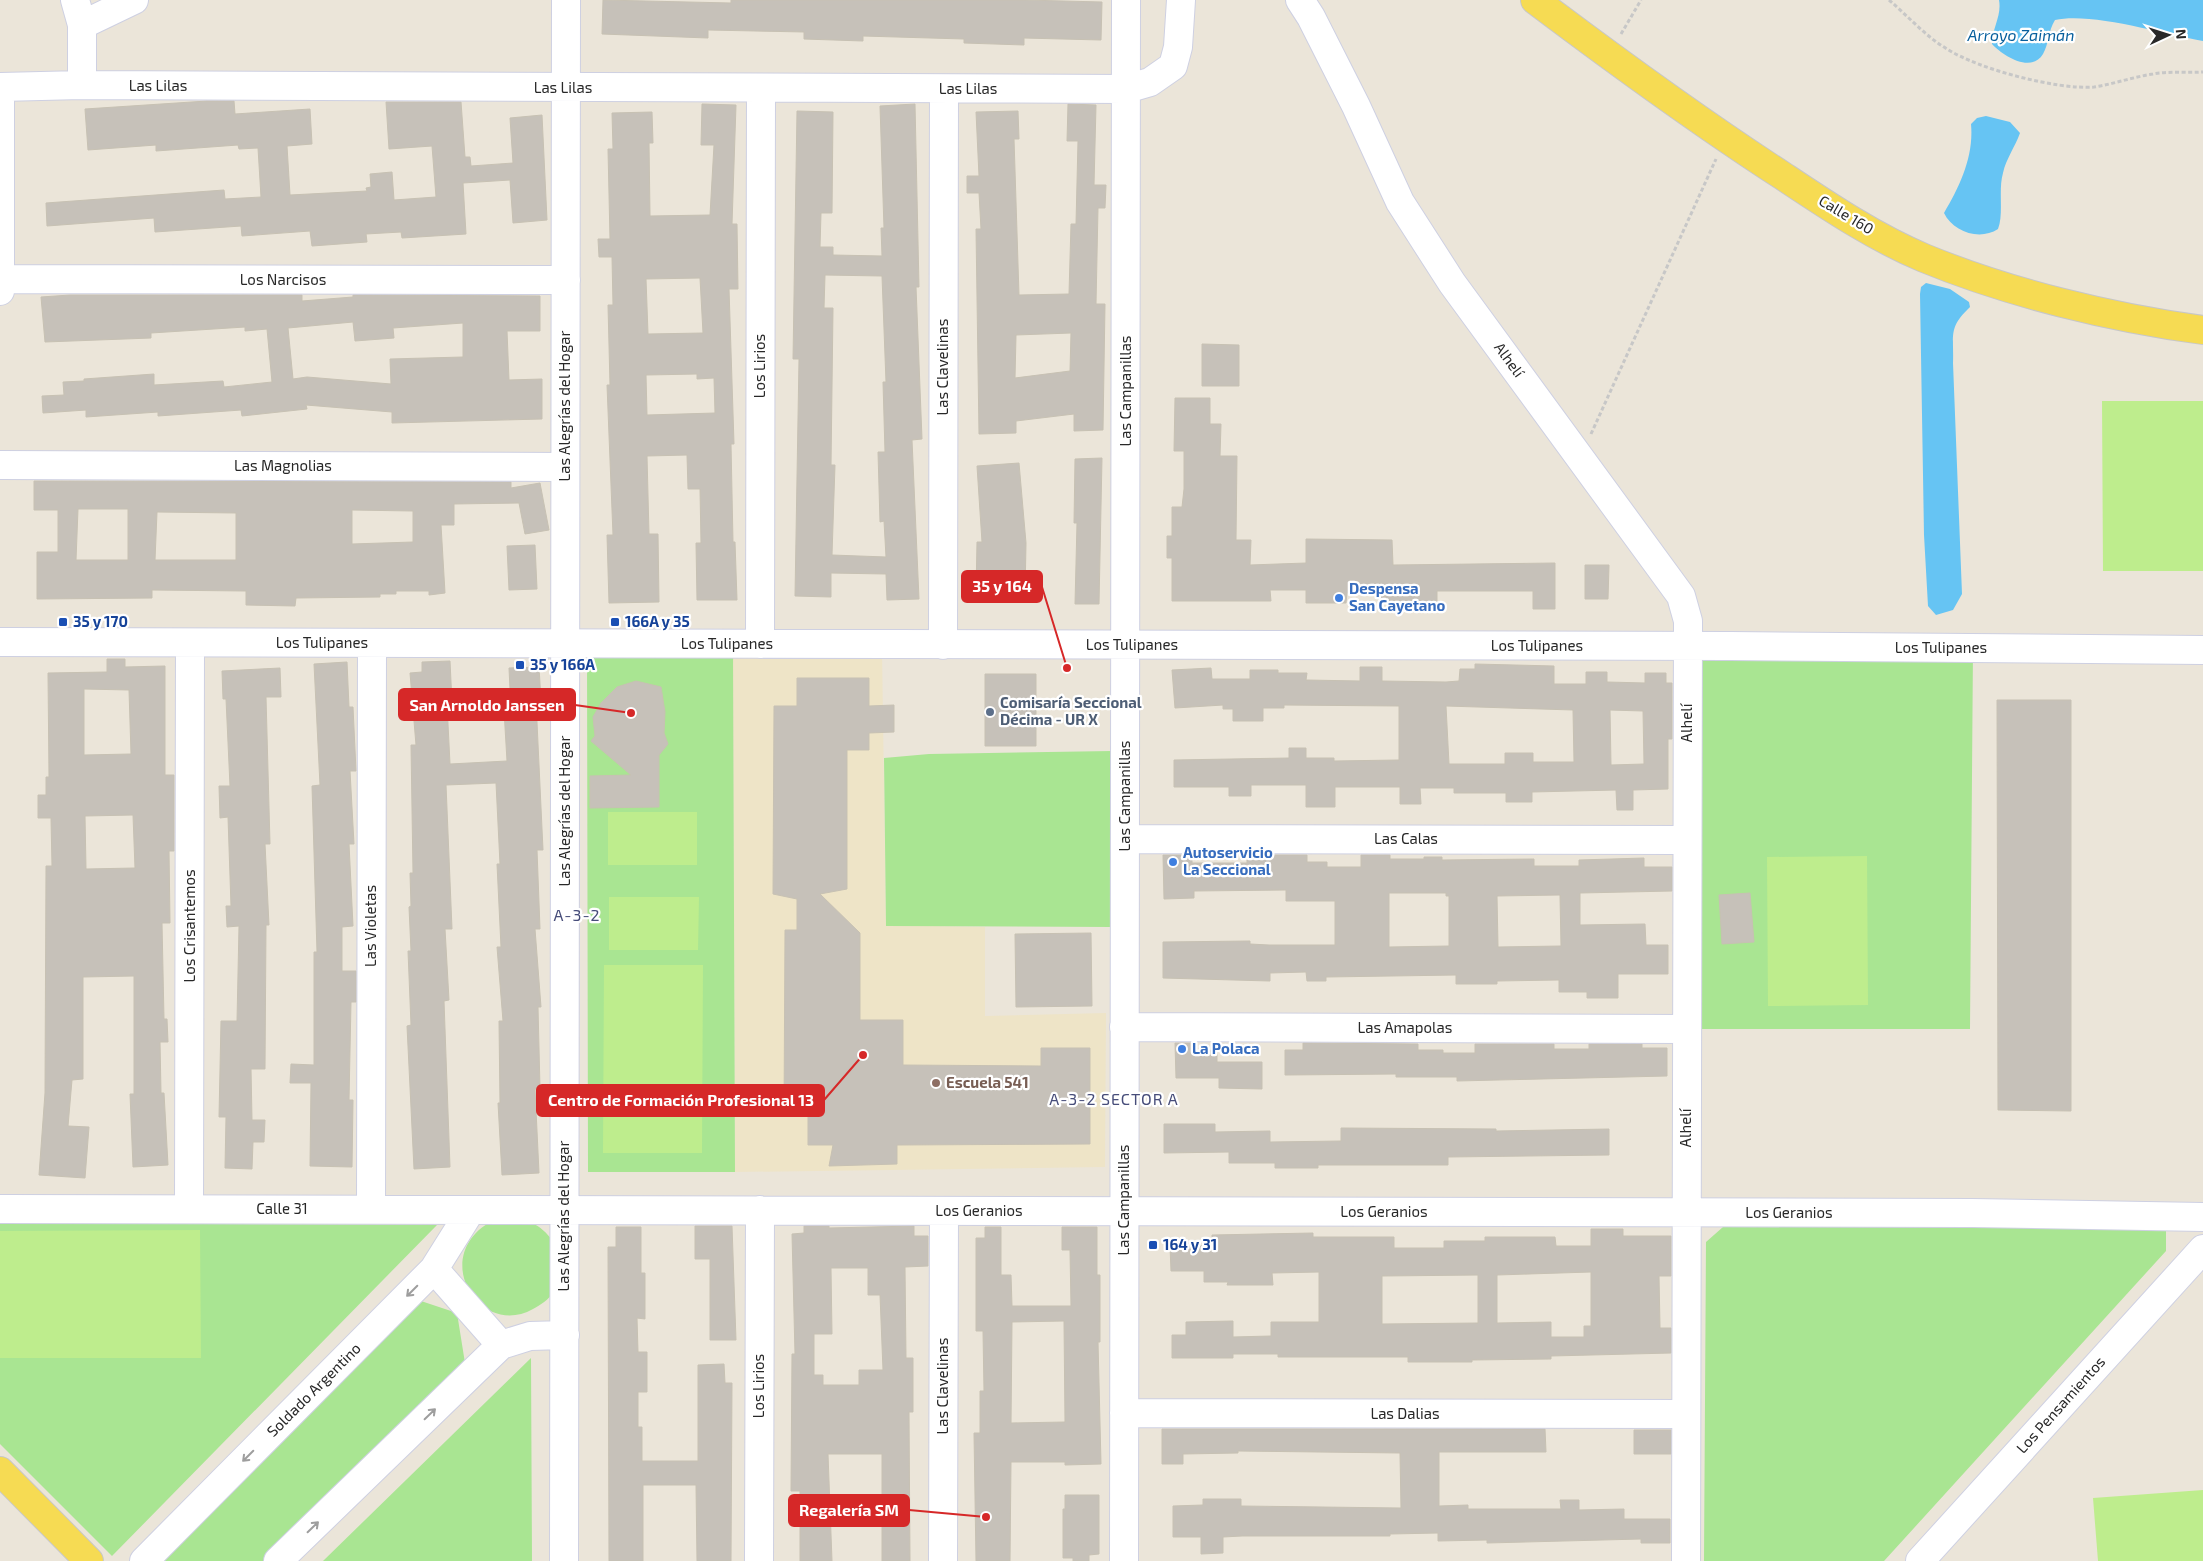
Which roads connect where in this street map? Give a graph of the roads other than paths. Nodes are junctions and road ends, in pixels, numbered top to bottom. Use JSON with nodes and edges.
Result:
{"nodes":[{"id":1,"x":134,"y":0,"type":"edge"},
{"id":2,"x":566,"y":0,"type":"edge"},
{"id":3,"x":1126,"y":0,"type":"edge"},
{"id":4,"x":1181,"y":0,"type":"edge"},
{"id":5,"x":1300,"y":0,"type":"edge"},
{"id":6,"x":1535,"y":0,"type":"edge"},
{"id":7,"x":79,"y":12,"type":"edge"},
{"id":8,"x":82,"y":85,"type":"junction"},
{"id":9,"x":0,"y":87,"type":"edge"},
{"id":10,"x":566,"y":88,"type":"junction"},
{"id":11,"x":760,"y":88,"type":"junction"},
{"id":12,"x":944,"y":89,"type":"junction"},
{"id":13,"x":1126,"y":89,"type":"junction"},
{"id":14,"x":0,"y":279,"type":"edge"},
{"id":15,"x":566,"y":280,"type":"junction"},
{"id":16,"x":0,"y":292,"type":"edge"},
{"id":17,"x":2203,"y":330,"type":"edge"},
{"id":18,"x":0,"y":465,"type":"edge"},
{"id":19,"x":565,"y":466,"type":"junction"},
{"id":20,"x":0,"y":642,"type":"edge"},
{"id":21,"x":190,"y":643,"type":"junction"},
{"id":22,"x":372,"y":643,"type":"junction"},
{"id":23,"x":565,"y":644,"type":"junction"},
{"id":24,"x":760,"y":644,"type":"junction"},
{"id":25,"x":943,"y":645,"type":"junction"},
{"id":26,"x":1125,"y":645,"type":"junction"},
{"id":27,"x":1687,"y":646,"type":"junction"},
{"id":28,"x":2203,"y":650,"type":"edge"},
{"id":29,"x":1125,"y":838,"type":"junction"},
{"id":30,"x":1687,"y":840,"type":"junction"},
{"id":31,"x":1124,"y":1027,"type":"junction"},
{"id":32,"x":1686,"y":1029,"type":"junction"},
{"id":33,"x":0,"y":1209,"type":"edge"},
{"id":34,"x":189,"y":1209,"type":"junction"},
{"id":35,"x":371,"y":1209,"type":"junction"},
{"id":36,"x":471,"y":1210,"type":"junction"},
{"id":37,"x":564,"y":1210,"type":"junction"},
{"id":38,"x":760,"y":1210,"type":"junction"},
{"id":39,"x":944,"y":1211,"type":"junction"},
{"id":40,"x":1124,"y":1211,"type":"junction"},
{"id":41,"x":1686,"y":1212,"type":"junction"},
{"id":42,"x":2203,"y":1217,"type":"edge"},
{"id":43,"x":2203,"y":1249,"type":"edge"},
{"id":44,"x":434,"y":1269,"type":"junction"},
{"id":45,"x":565,"y":1336,"type":"junction"},
{"id":46,"x":501,"y":1345,"type":"junction"},
{"id":47,"x":1124,"y":1413,"type":"junction"},
{"id":48,"x":1686,"y":1414,"type":"junction"},
{"id":49,"x":0,"y":1471,"type":"edge"},
{"id":50,"x":89,"y":1561,"type":"edge"},
{"id":51,"x":144,"y":1561,"type":"edge"},
{"id":52,"x":278,"y":1561,"type":"edge"},
{"id":53,"x":564,"y":1561,"type":"edge"},
{"id":54,"x":759,"y":1561,"type":"edge"},
{"id":55,"x":943,"y":1561,"type":"edge"},
{"id":56,"x":1124,"y":1561,"type":"edge"},
{"id":57,"x":1686,"y":1561,"type":"edge"},
{"id":58,"x":1920,"y":1561,"type":"edge"}],
"edges":[{"from":1,"to":7,"type":"street"},
{"from":2,"to":10,"type":"street","name":"Las Alegrías del Hogar"},
{"from":3,"to":13,"type":"street","name":"Las Campanillas"},
{"from":4,"to":13,"type":"street","name":"Las Lilas"},
{"from":5,"to":27,"type":"street","name":"Alhelí"},
{"from":6,"to":17,"type":"main road","name":"Calle 160"},
{"from":7,"to":8,"type":"street"},
{"from":8,"to":9,"type":"street","name":"Las Lilas"},
{"from":8,"to":10,"type":"street","name":"Las Lilas"},
{"from":9,"to":14,"type":"street"},
{"from":10,"to":11,"type":"street","name":"Las Lilas"},
{"from":10,"to":15,"type":"street","name":"Las Alegrías del Hogar"},
{"from":11,"to":12,"type":"street","name":"Las Lilas"},
{"from":11,"to":24,"type":"street","name":"Los Lirios"},
{"from":12,"to":13,"type":"street","name":"Las Lilas"},
{"from":12,"to":25,"type":"street","name":"Las Clavelinas"},
{"from":13,"to":26,"type":"street","name":"Las Campanillas"},
{"from":14,"to":15,"type":"street","name":"Los Narcisos"},
{"from":14,"to":16,"type":"street"},
{"from":15,"to":19,"type":"street","name":"Las Alegrías del Hogar"},
{"from":18,"to":19,"type":"street","name":"Las Magnolias"},
{"from":19,"to":23,"type":"street","name":"Las Alegrías del Hogar"},
{"from":20,"to":21,"type":"street","name":"Los Tulipanes"},
{"from":21,"to":22,"type":"street","name":"Los Tulipanes"},
{"from":21,"to":34,"type":"street","name":"Los Crisantemos"},
{"from":22,"to":23,"type":"street","name":"Los Tulipanes"},
{"from":22,"to":35,"type":"street","name":"Las Violetas"},
{"from":23,"to":24,"type":"street","name":"Los Tulipanes"},
{"from":23,"to":37,"type":"street","name":"Las Alegrías del Hogar"},
{"from":24,"to":25,"type":"street","name":"Los Tulipanes"},
{"from":25,"to":26,"type":"street","name":"Los Tulipanes"},
{"from":26,"to":27,"type":"street","name":"Los Tulipanes"},
{"from":26,"to":29,"type":"street","name":"Las Campanillas"},
{"from":27,"to":28,"type":"street","name":"Los Tulipanes"},
{"from":27,"to":30,"type":"street","name":"Alhelí"},
{"from":29,"to":30,"type":"street","name":"Las Calas"},
{"from":29,"to":31,"type":"street","name":"Las Campanillas"},
{"from":30,"to":32,"type":"street","name":"Alhelí"},
{"from":31,"to":32,"type":"street","name":"Las Amapolas"},
{"from":31,"to":40,"type":"street","name":"Las Campanillas"},
{"from":32,"to":41,"type":"street","name":"Alhelí"},
{"from":33,"to":34,"type":"street","name":"Calle 31"},
{"from":34,"to":35,"type":"street","name":"Calle 31"},
{"from":35,"to":36,"type":"street","name":"Calle 31"},
{"from":36,"to":37,"type":"street","name":"Calle 31"},
{"from":36,"to":44,"type":"street","name":"Soldado Argentino"},
{"from":37,"to":38,"type":"street","name":"Los Geranios"},
{"from":37,"to":45,"type":"street","name":"Las Alegrías del Hogar"},
{"from":38,"to":39,"type":"street","name":"Los Geranios"},
{"from":38,"to":54,"type":"street","name":"Los Lirios"},
{"from":39,"to":40,"type":"street","name":"Los Geranios"},
{"from":39,"to":55,"type":"street","name":"Las Clavelinas"},
{"from":40,"to":41,"type":"street","name":"Los Geranios"},
{"from":40,"to":47,"type":"street","name":"Las Campanillas"},
{"from":41,"to":42,"type":"street","name":"Los Geranios"},
{"from":41,"to":48,"type":"street","name":"Alhelí"},
{"from":43,"to":58,"type":"street","name":"Los Pensamientos"},
{"from":44,"to":46,"type":"street"},
{"from":44,"to":51,"type":"street","name":"Soldado Argentino","one_way":true},
{"from":45,"to":46,"type":"street"},
{"from":45,"to":53,"type":"street","name":"Las Alegrías del Hogar"},
{"from":52,"to":46,"type":"street","one_way":true},
{"from":47,"to":48,"type":"street","name":"Las Dalias"},
{"from":47,"to":56,"type":"street","name":"Las Campanillas"},
{"from":48,"to":57,"type":"street","name":"Alhelí"},
{"from":49,"to":50,"type":"main road"}]}
